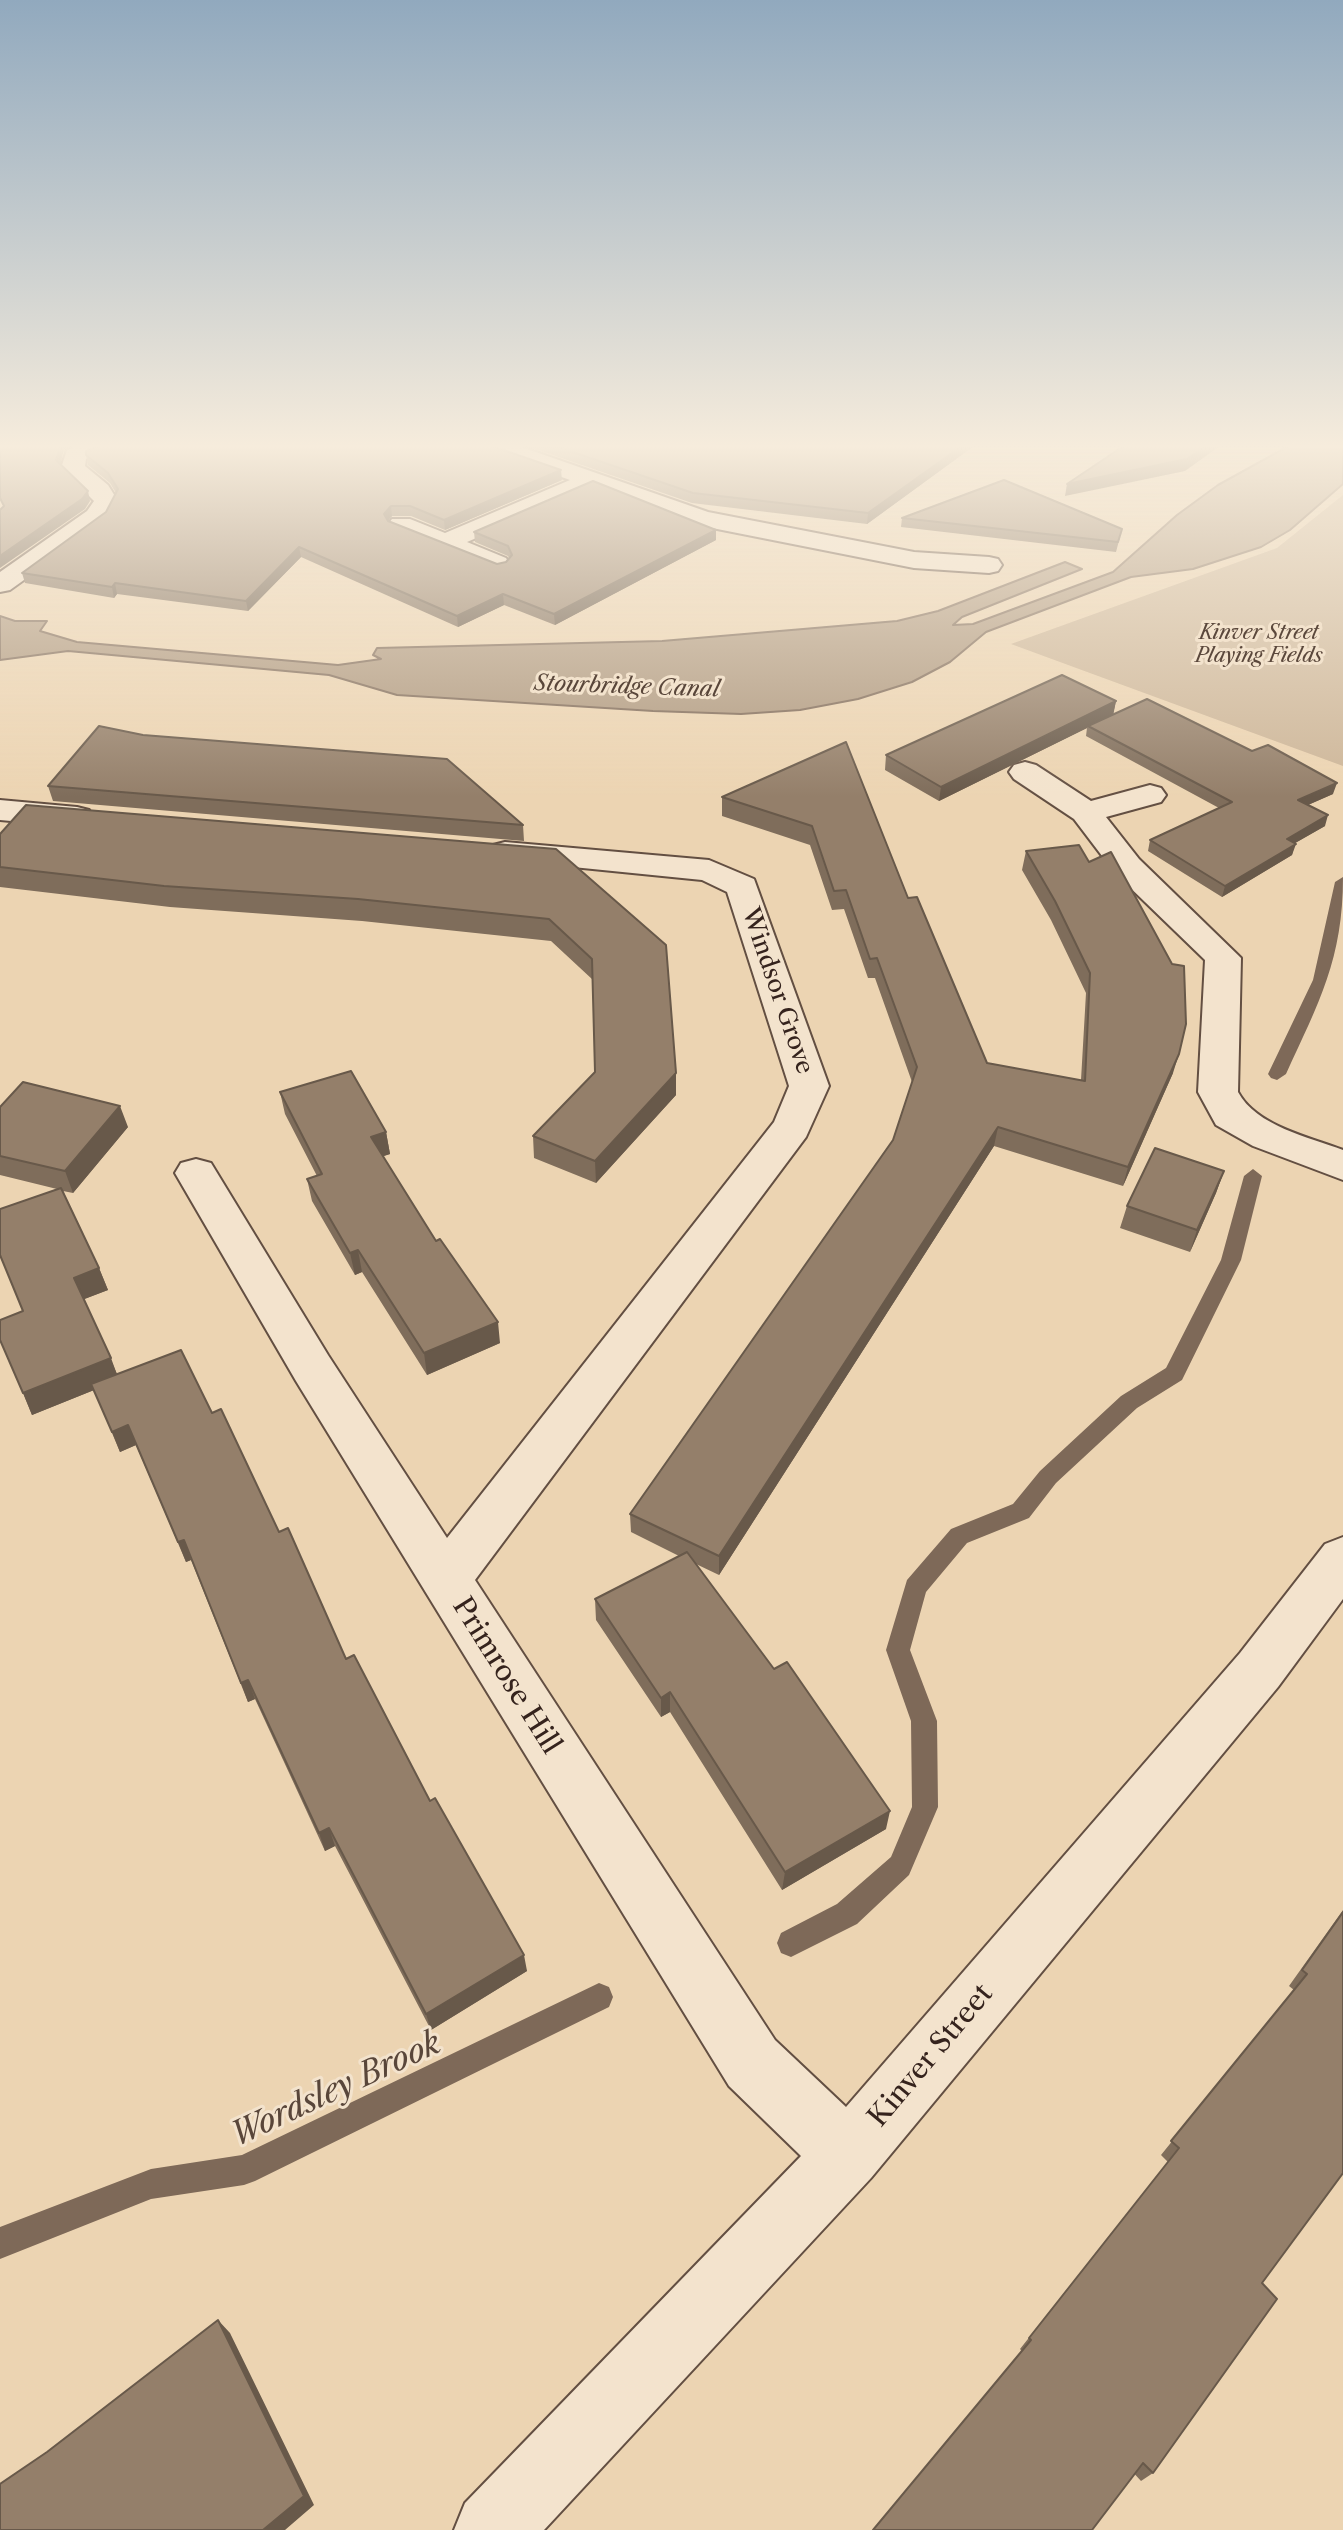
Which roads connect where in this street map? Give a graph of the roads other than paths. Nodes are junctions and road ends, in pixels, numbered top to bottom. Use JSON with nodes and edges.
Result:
{"nodes":[{"id":1,"x":33,"y":561,"type":"edge"},
{"id":2,"x":490,"y":561,"type":"edge"},
{"id":3,"x":913,"y":561,"type":"edge"},
{"id":4,"x":930,"y":561,"type":"edge"},
{"id":5,"x":497,"y":564,"type":"edge"},
{"id":6,"x":989,"y":565,"type":"dead end"},
{"id":7,"x":0,"y":584,"type":"edge"},
{"id":8,"x":900,"y":586,"type":"dead end"},
{"id":9,"x":1025,"y":772,"type":"dead end"},
{"id":10,"x":1150,"y":795,"type":"dead end"},
{"id":11,"x":0,"y":810,"type":"edge"},
{"id":12,"x":1086,"y":812,"type":"junction"},
{"id":13,"x":119,"y":820,"type":"edge"},
{"id":14,"x":475,"y":850,"type":"edge"},
{"id":15,"x":1343,"y":1166,"type":"edge"},
{"id":16,"x":196,"y":1173,"type":"dead end"},
{"id":17,"x":1343,"y":1559,"type":"edge"},
{"id":18,"x":445,"y":1580,"type":"junction"},
{"id":19,"x":848,"y":2155,"type":"junction"},
{"id":20,"x":492,"y":2530,"type":"edge"}],
"edges":[{"from":1,"to":7,"type":"street"},
{"from":2,"to":5,"type":"street"},
{"from":3,"to":8,"type":"street"},
{"from":4,"to":6,"type":"street"},
{"from":9,"to":12,"type":"street"},
{"from":10,"to":12,"type":"street"},
{"from":11,"to":13,"type":"street"},
{"from":12,"to":15,"type":"street"},
{"from":14,"to":18,"type":"street","name":"Windsor Grove"},
{"from":16,"to":18,"type":"street","name":"Primrose Hill"},
{"from":17,"to":19,"type":"street","name":"Kinver Street"},
{"from":18,"to":19,"type":"street","name":"Primrose Hill"},
{"from":19,"to":20,"type":"street","name":"Kinver Street"}]}
